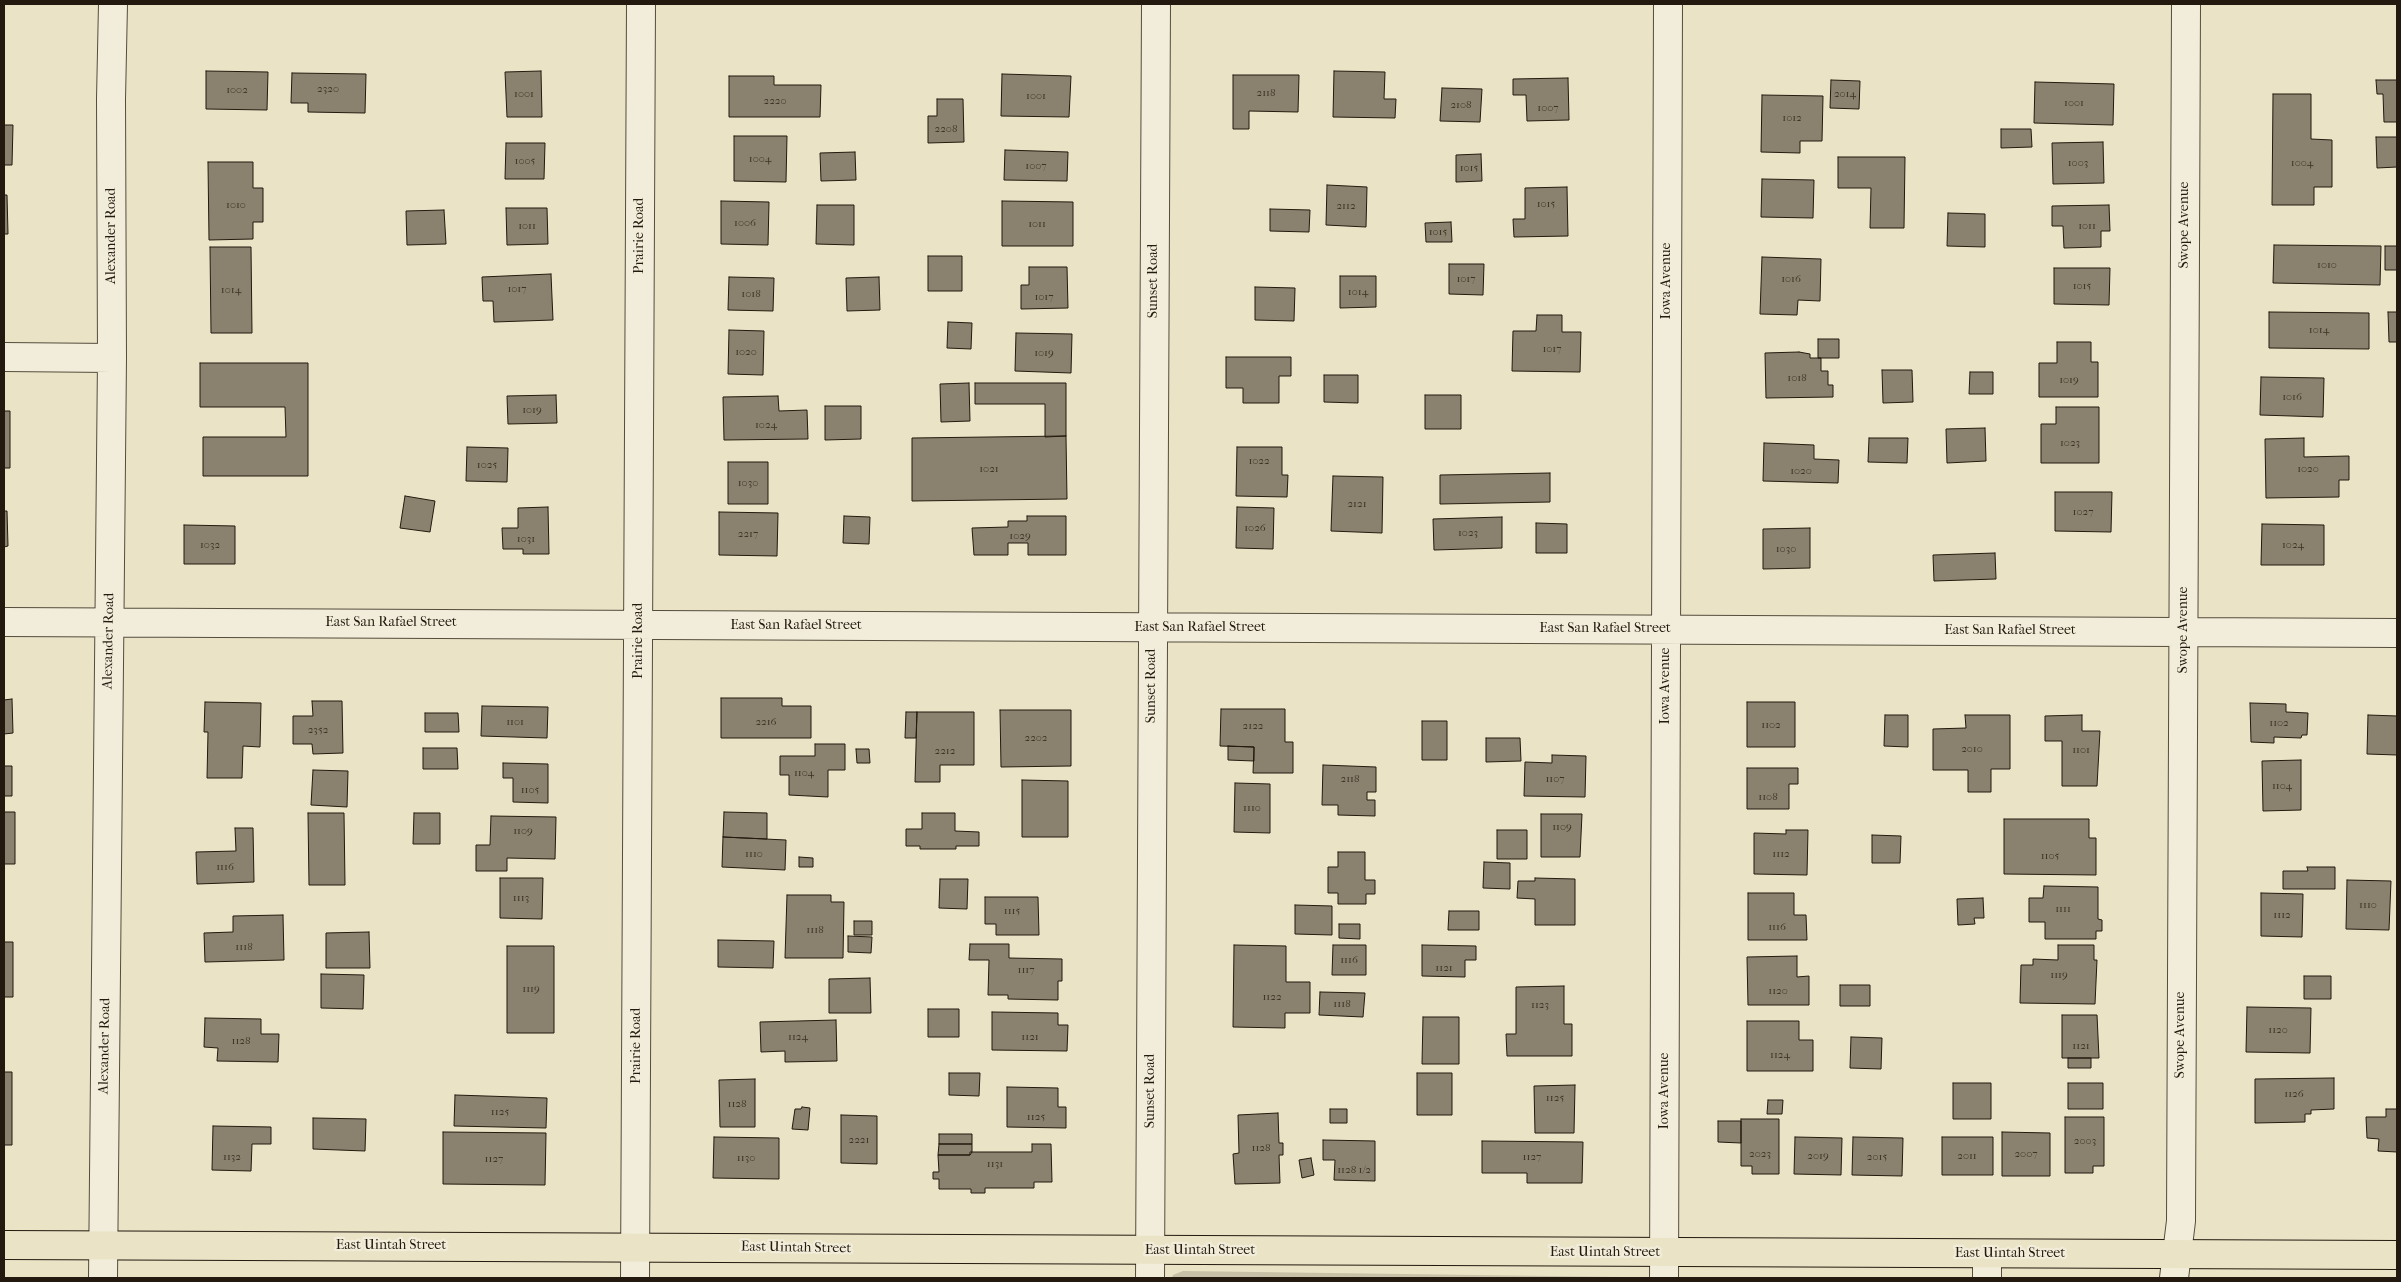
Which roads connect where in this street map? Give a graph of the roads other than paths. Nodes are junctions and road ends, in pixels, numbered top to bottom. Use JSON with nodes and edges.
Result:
{"nodes":[{"id":1,"x":113,"y":4,"type":"edge"},
{"id":2,"x":642,"y":4,"type":"edge"},
{"id":3,"x":1156,"y":4,"type":"edge"},
{"id":4,"x":1668,"y":4,"type":"edge"},
{"id":5,"x":2186,"y":4,"type":"edge"},
{"id":6,"x":4,"y":357,"type":"edge"},
{"id":7,"x":112,"y":358,"type":"junction"},
{"id":8,"x":110,"y":621,"type":"junction"},
{"id":9,"x":4,"y":622,"type":"edge"},
{"id":10,"x":639,"y":625,"type":"junction"},
{"id":11,"x":1152,"y":628,"type":"junction"},
{"id":12,"x":1666,"y":629,"type":"junction"},
{"id":13,"x":2184,"y":631,"type":"junction"},
{"id":14,"x":2397,"y":633,"type":"edge"},
{"id":15,"x":103,"y":1244,"type":"junction"},
{"id":16,"x":4,"y":1245,"type":"edge"},
{"id":17,"x":636,"y":1247,"type":"junction"},
{"id":18,"x":1150,"y":1251,"type":"junction"},
{"id":19,"x":2397,"y":1255,"type":"edge"},
{"id":20,"x":1664,"y":1266,"type":"edge"},
{"id":21,"x":1987,"y":1266,"type":"edge"},
{"id":22,"x":2175,"y":1267,"type":"edge"},
{"id":23,"x":103,"y":1278,"type":"edge"},
{"id":24,"x":636,"y":1278,"type":"edge"},
{"id":25,"x":1150,"y":1278,"type":"edge"}],
"edges":[{"from":1,"to":7,"type":"street","name":"Alexander Road"},
{"from":2,"to":10,"type":"street","name":"Prairie Road"},
{"from":3,"to":11,"type":"street","name":"Sunset Road"},
{"from":4,"to":12,"type":"street","name":"Iowa Avenue"},
{"from":5,"to":13,"type":"street","name":"Swope Avenue"},
{"from":6,"to":7,"type":"street"},
{"from":7,"to":8,"type":"street","name":"Alexander Road"},
{"from":8,"to":9,"type":"street","name":"East San Rafael Street"},
{"from":8,"to":10,"type":"street","name":"East San Rafael Street"},
{"from":8,"to":15,"type":"street","name":"Alexander Road"},
{"from":10,"to":11,"type":"street","name":"East San Rafael Street"},
{"from":10,"to":17,"type":"street","name":"Prairie Road"},
{"from":11,"to":12,"type":"street","name":"East San Rafael Street"},
{"from":11,"to":18,"type":"street","name":"Sunset Road"},
{"from":12,"to":13,"type":"street","name":"East San Rafael Street"},
{"from":12,"to":20,"type":"street","name":"Iowa Avenue"},
{"from":13,"to":14,"type":"street","name":"East San Rafael Street"},
{"from":13,"to":22,"type":"street","name":"Swope Avenue"},
{"from":15,"to":16,"type":"main road","name":"East Uintah Street"},
{"from":15,"to":17,"type":"main road","name":"East Uintah Street"},
{"from":15,"to":23,"type":"street","name":"Alexander Road"},
{"from":17,"to":18,"type":"main road","name":"East Uintah Street"},
{"from":17,"to":24,"type":"street","name":"Prairie Road"},
{"from":18,"to":20,"type":"main road","name":"East Uintah Street"},
{"from":18,"to":25,"type":"street","name":"Sunset Road"},
{"from":19,"to":22,"type":"main road","name":"East Uintah Street"},
{"from":20,"to":21,"type":"main road","name":"East Uintah Street"},
{"from":21,"to":22,"type":"main road","name":"East Uintah Street"}]}
